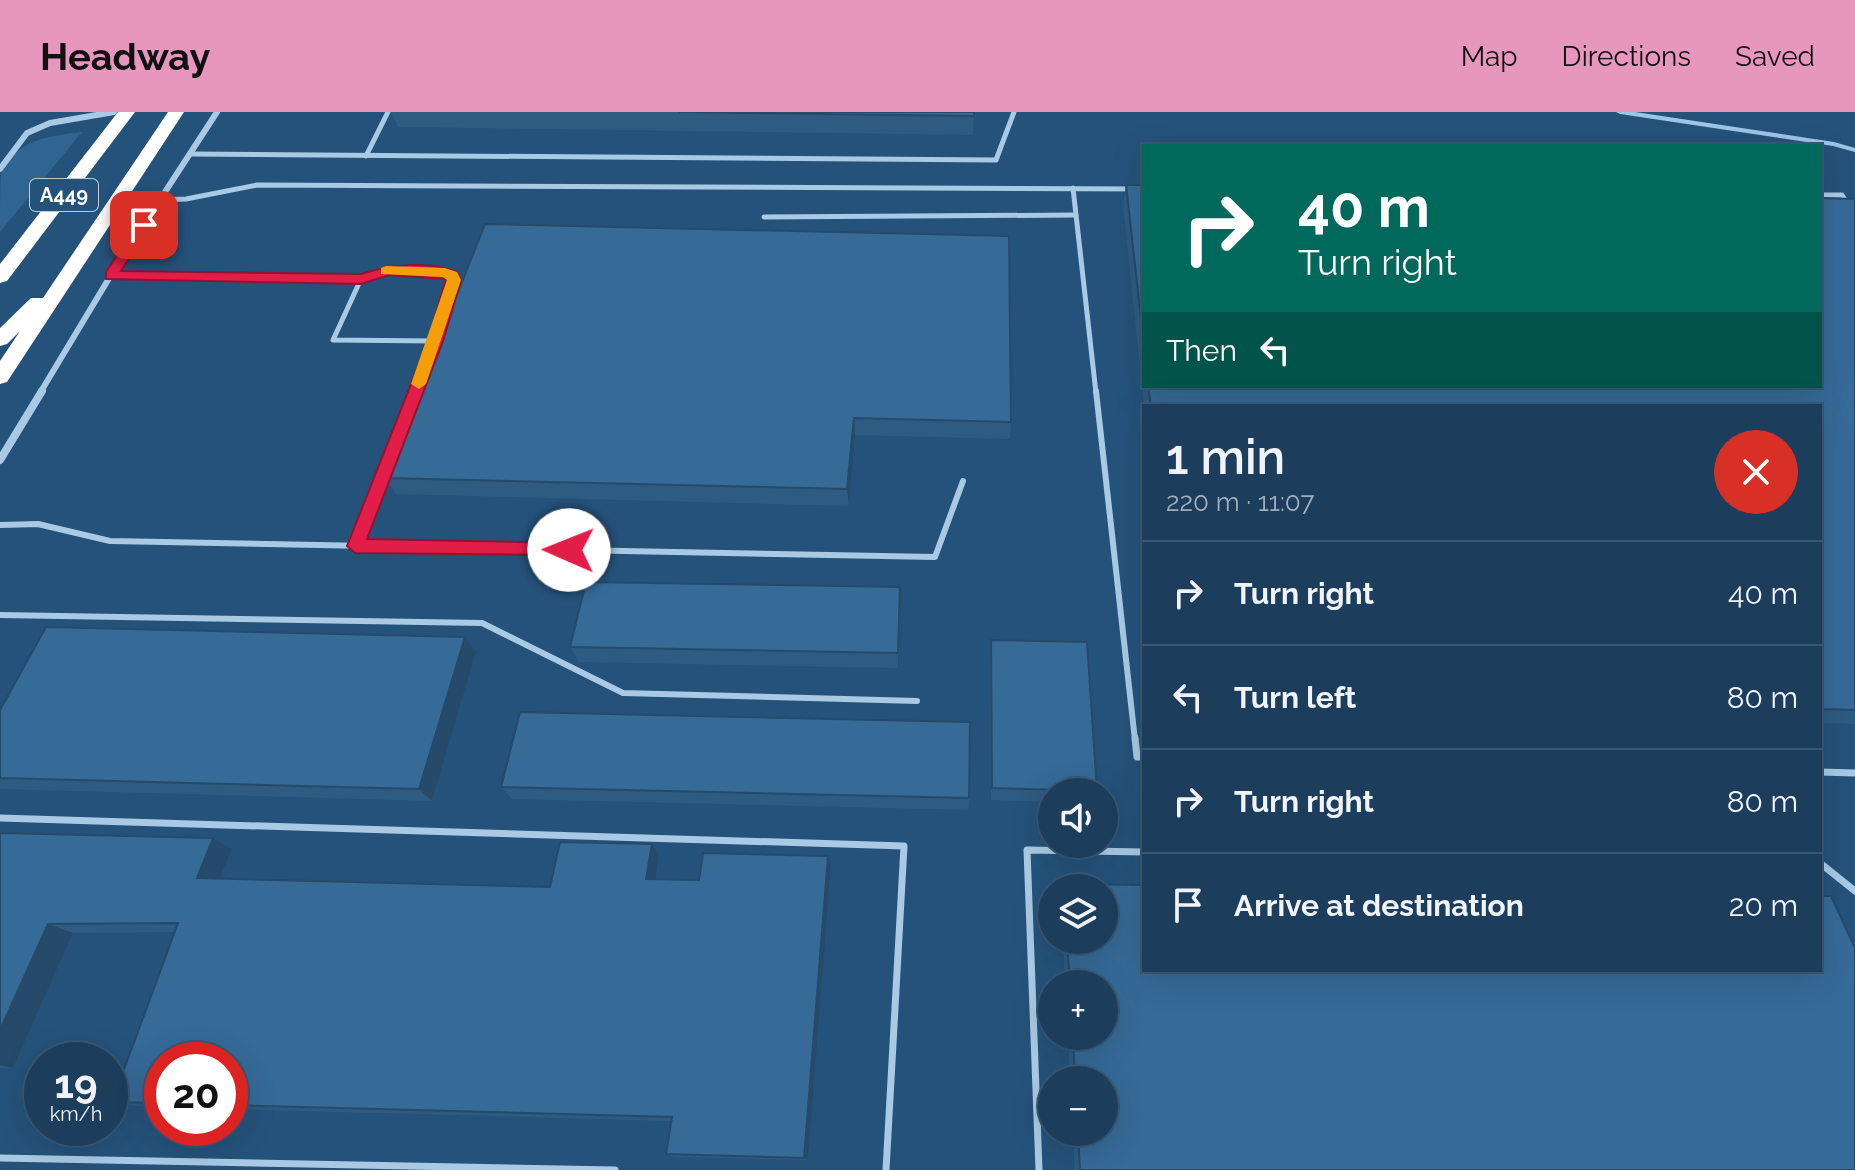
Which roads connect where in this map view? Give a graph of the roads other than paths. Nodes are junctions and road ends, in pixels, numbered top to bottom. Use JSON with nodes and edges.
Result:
{"nodes":[{"id":1,"x":114,"y":112,"type":"edge"},
{"id":2,"x":127,"y":112,"type":"edge"},
{"id":3,"x":176,"y":112,"type":"edge"},
{"id":4,"x":217,"y":112,"type":"edge"},
{"id":5,"x":388,"y":112,"type":"edge"},
{"id":6,"x":1014,"y":112,"type":"edge"},
{"id":7,"x":190,"y":154,"type":"junction"},
{"id":8,"x":366,"y":156,"type":"junction"},
{"id":9,"x":0,"y":169,"type":"edge"},
{"id":10,"x":1073,"y":188,"type":"junction"},
{"id":11,"x":1142,"y":189,"type":"edge"},
{"id":12,"x":1822,"y":195,"type":"edge"},
{"id":13,"x":160,"y":200,"type":"junction"},
{"id":14,"x":1076,"y":215,"type":"junction"},
{"id":15,"x":1855,"y":215,"type":"edge"},
{"id":16,"x":764,"y":217,"type":"dead end"},
{"id":17,"x":71,"y":270,"type":"junction"},
{"id":18,"x":111,"y":275,"type":"junction"},
{"id":19,"x":0,"y":277,"type":"edge"},
{"id":20,"x":361,"y":279,"type":"junction"},
{"id":21,"x":0,"y":339,"type":"edge"},
{"id":22,"x":435,"y":341,"type":"junction"},
{"id":23,"x":0,"y":377,"type":"edge"},
{"id":24,"x":0,"y":460,"type":"edge"},
{"id":25,"x":963,"y":481,"type":"dead end"},
{"id":26,"x":0,"y":525,"type":"edge"},
{"id":27,"x":355,"y":546,"type":"junction"},
{"id":28,"x":0,"y":615,"type":"edge"},
{"id":29,"x":917,"y":701,"type":"dead end"},
{"id":30,"x":1142,"y":757,"type":"edge"},
{"id":31,"x":1822,"y":772,"type":"edge"},
{"id":32,"x":1855,"y":773,"type":"edge"},
{"id":33,"x":0,"y":818,"type":"edge"},
{"id":34,"x":1142,"y":852,"type":"edge"},
{"id":35,"x":1822,"y":865,"type":"edge"},
{"id":36,"x":1855,"y":891,"type":"edge"},
{"id":37,"x":0,"y":1158,"type":"edge"},
{"id":38,"x":615,"y":1170,"type":"edge"},
{"id":39,"x":886,"y":1170,"type":"edge"},
{"id":40,"x":1039,"y":1170,"type":"edge"}],
"edges":[{"from":1,"to":9,"type":"street"},
{"from":2,"to":19,"type":"highway","number":"A449"},
{"from":3,"to":17,"type":"highway","number":"A449"},
{"from":4,"to":7,"type":"street"},
{"from":5,"to":8,"type":"lane"},
{"from":6,"to":8,"type":"lane"},
{"from":7,"to":8,"type":"lane"},
{"from":7,"to":13,"type":"street"},
{"from":10,"to":11,"type":"lane"},
{"from":10,"to":13,"type":"lane"},
{"from":10,"to":14,"type":"lane"},
{"from":12,"to":15,"type":"lane"},
{"from":13,"to":18,"type":"street"},
{"from":14,"to":16,"type":"lane"},
{"from":14,"to":30,"type":"lane"},
{"from":17,"to":21,"type":"highway"},
{"from":17,"to":23,"type":"highway","number":"A449"},
{"from":18,"to":20,"type":"lane"},
{"from":18,"to":24,"type":"street"},
{"from":20,"to":22,"type":"lane"},
{"from":20,"to":22,"type":"lane"},
{"from":22,"to":27,"type":"lane"},
{"from":25,"to":27,"type":"lane"},
{"from":26,"to":27,"type":"lane"},
{"from":28,"to":29,"type":"lane"},
{"from":31,"to":32,"type":"lane"},
{"from":33,"to":39,"type":"lane"},
{"from":34,"to":40,"type":"lane"},
{"from":35,"to":36,"type":"lane"},
{"from":37,"to":38,"type":"lane"}]}
